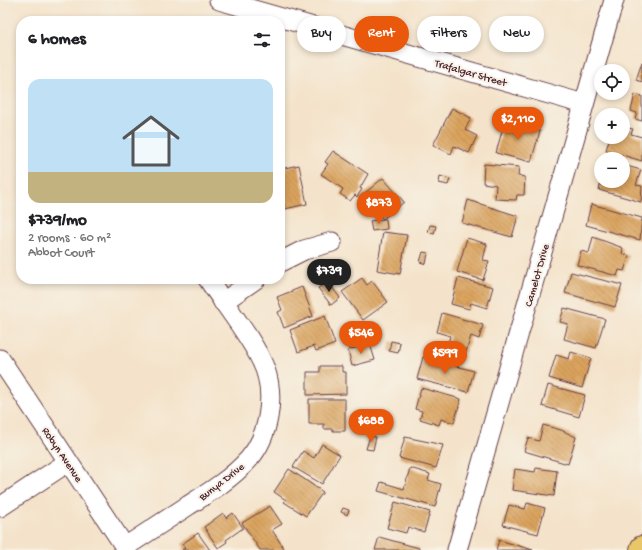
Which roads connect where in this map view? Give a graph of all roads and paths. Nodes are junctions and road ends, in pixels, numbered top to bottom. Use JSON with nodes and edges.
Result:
{"nodes":[{"id":1,"x":219,"y":0,"type":"edge"},
{"id":2,"x":614,"y":0,"type":"edge"},
{"id":3,"x":275,"y":16,"type":"edge"},
{"id":4,"x":285,"y":19,"type":"edge"},
{"id":5,"x":584,"y":104,"type":"junction"},
{"id":6,"x":332,"y":242,"type":"dead end"},
{"id":7,"x":285,"y":260,"type":"edge"},
{"id":8,"x":211,"y":284,"type":"edge"},
{"id":9,"x":249,"y":284,"type":"edge"},
{"id":10,"x":223,"y":302,"type":"junction"},
{"id":11,"x":0,"y":359,"type":"edge"},
{"id":12,"x":68,"y":462,"type":"junction"},
{"id":13,"x":0,"y":507,"type":"edge"},
{"id":14,"x":126,"y":548,"type":"edge"},
{"id":15,"x":457,"y":550,"type":"edge"}],
"edges":[{"from":1,"to":3,"type":"street","name":"Trafalgar Street"},
{"from":2,"to":5,"type":"street","name":"Camelot Drive"},
{"from":4,"to":5,"type":"street","name":"Trafalgar Street"},
{"from":5,"to":15,"type":"street","name":"Camelot Drive"},
{"from":6,"to":7,"type":"street"},
{"from":8,"to":10,"type":"street","name":"Bunya Drive"},
{"from":9,"to":10,"type":"street"},
{"from":10,"to":14,"type":"street","name":"Bunya Drive"},
{"from":11,"to":12,"type":"street","name":"Robyn Avenue"},
{"from":12,"to":13,"type":"street"},
{"from":12,"to":14,"type":"street","name":"Robyn Avenue"}]}
